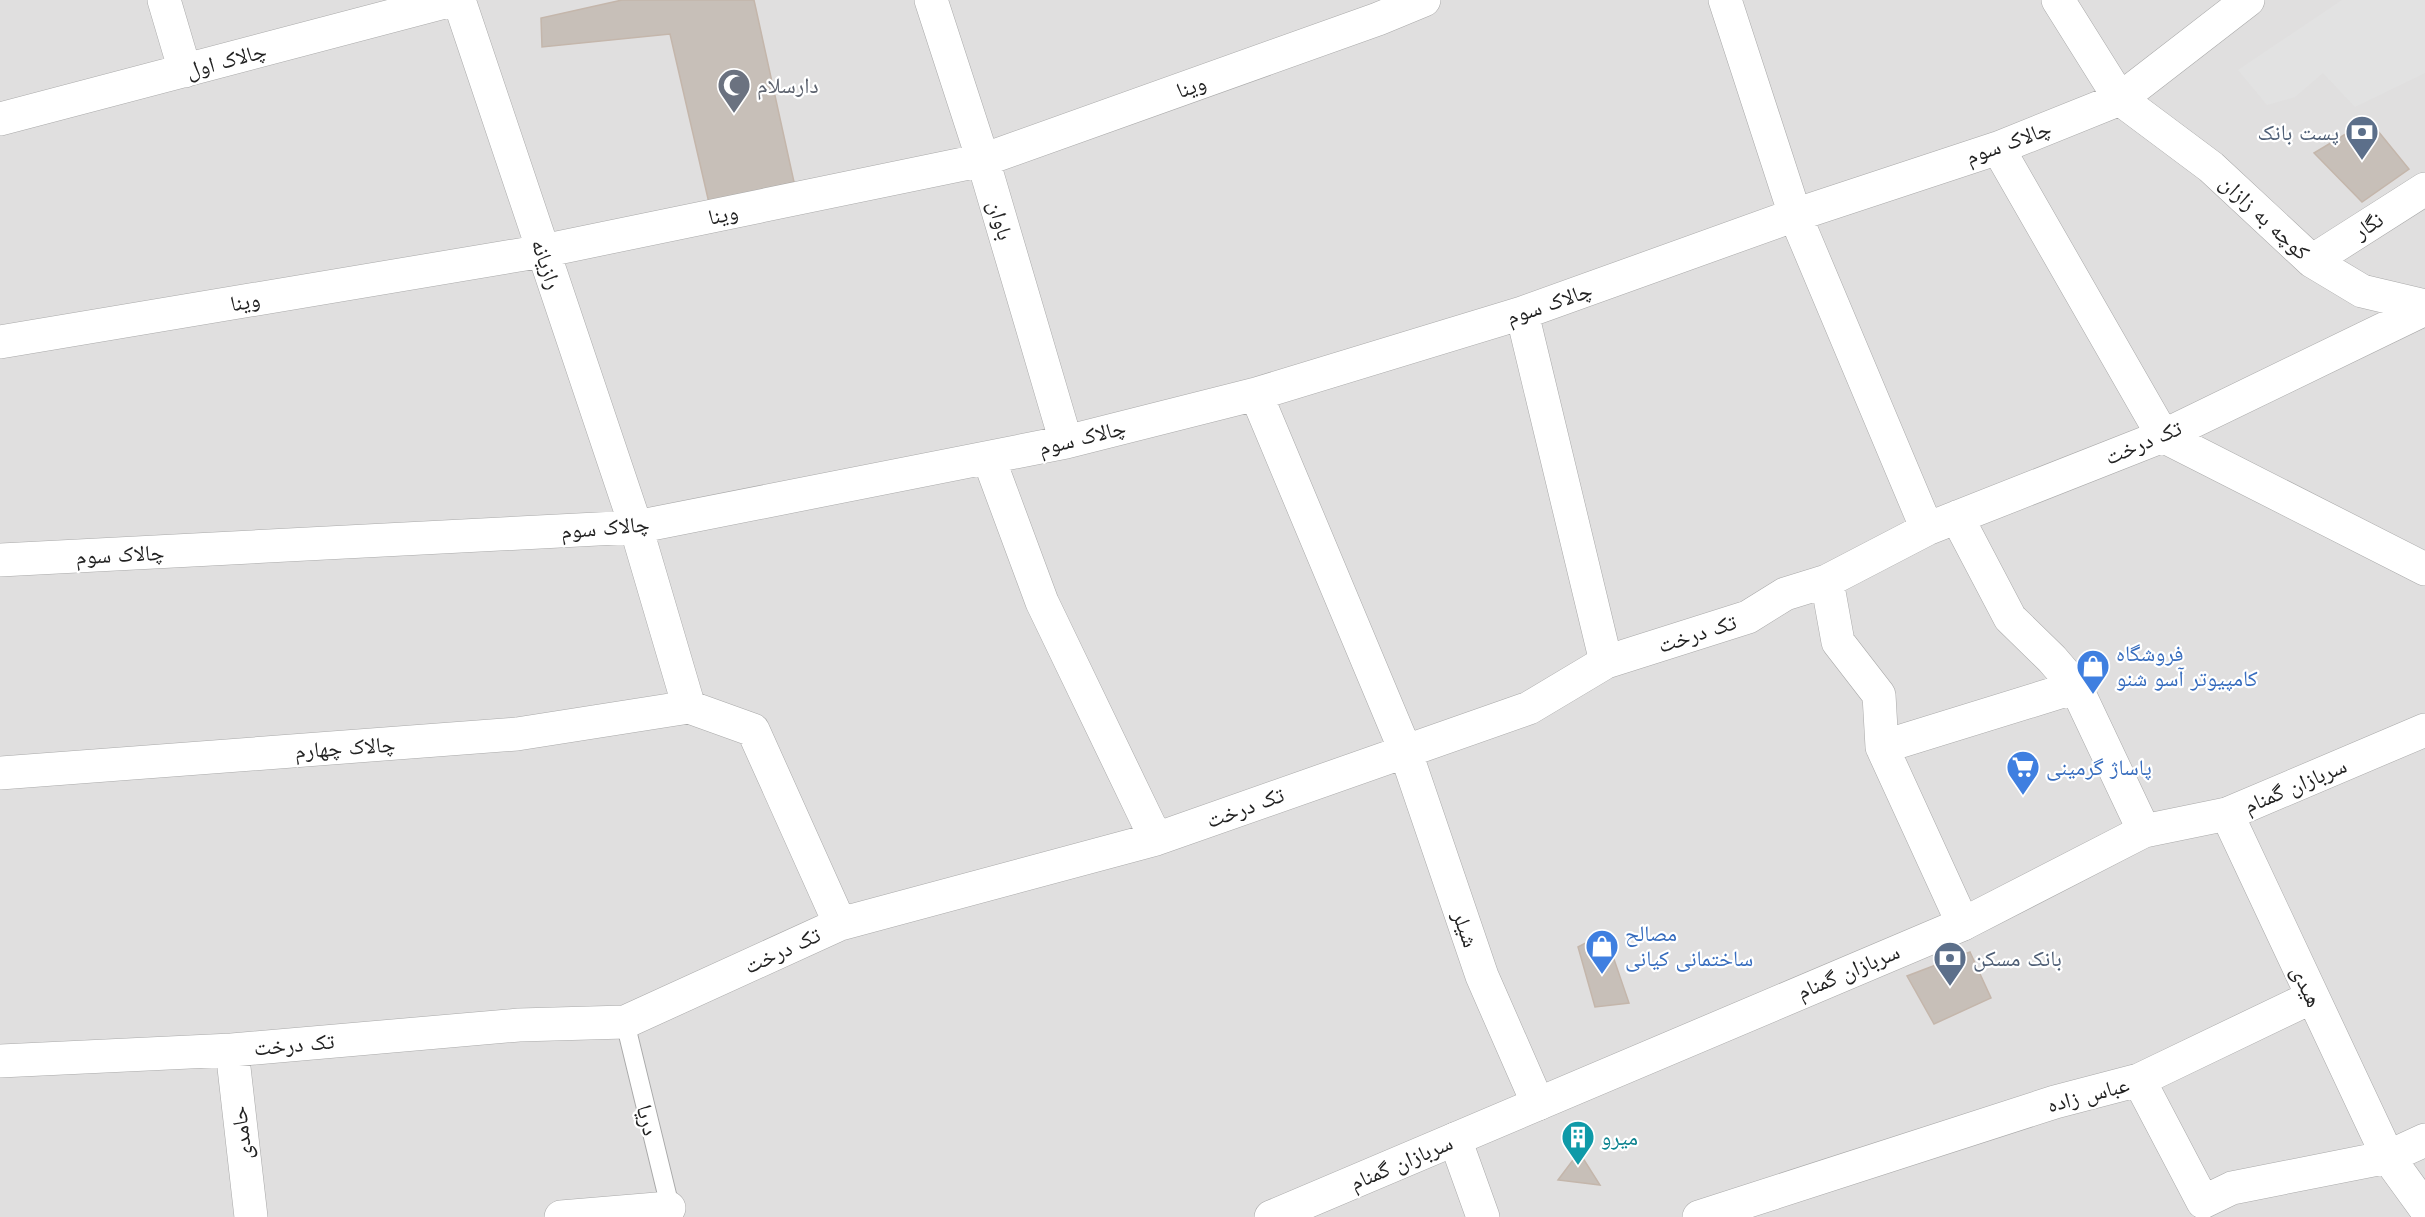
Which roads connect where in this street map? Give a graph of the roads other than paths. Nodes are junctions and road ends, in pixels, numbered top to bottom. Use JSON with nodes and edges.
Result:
{"nodes":[{"id":1,"x":164,"y":0,"type":"edge"},
{"id":2,"x":452,"y":0,"type":"edge"},
{"id":3,"x":459,"y":0,"type":"edge"},
{"id":4,"x":931,"y":0,"type":"edge"},
{"id":5,"x":1424,"y":0,"type":"edge"},
{"id":6,"x":1725,"y":0,"type":"edge"},
{"id":7,"x":2058,"y":0,"type":"edge"},
{"id":8,"x":2248,"y":0,"type":"edge"},
{"id":9,"x":1376,"y":10,"type":"edge"},
{"id":10,"x":185,"y":71,"type":"junction"},
{"id":11,"x":2120,"y":99,"type":"junction"},
{"id":12,"x":0,"y":119,"type":"edge"},
{"id":13,"x":1998,"y":148,"type":"junction"},
{"id":14,"x":983,"y":160,"type":"junction"},
{"id":15,"x":2425,"y":189,"type":"edge"},
{"id":16,"x":1795,"y":215,"type":"junction"},
{"id":17,"x":543,"y":251,"type":"junction"},
{"id":18,"x":2312,"y":261,"type":"junction"},
{"id":19,"x":2425,"y":307,"type":"edge"},
{"id":20,"x":1522,"y":313,"type":"junction"},
{"id":21,"x":0,"y":342,"type":"edge"},
{"id":22,"x":1256,"y":394,"type":"junction"},
{"id":23,"x":2163,"y":436,"type":"junction"},
{"id":24,"x":1066,"y":442,"type":"junction"},
{"id":25,"x":989,"y":459,"type":"junction"},
{"id":26,"x":1957,"y":517,"type":"junction"},
{"id":27,"x":636,"y":527,"type":"junction"},
{"id":28,"x":1927,"y":529,"type":"junction"},
{"id":29,"x":0,"y":560,"type":"edge"},
{"id":30,"x":2425,"y":569,"type":"edge"},
{"id":31,"x":1827,"y":581,"type":"junction"},
{"id":32,"x":1606,"y":662,"type":"junction"},
{"id":33,"x":2076,"y":687,"type":"junction"},
{"id":34,"x":689,"y":707,"type":"junction"},
{"id":35,"x":2425,"y":730,"type":"edge"},
{"id":36,"x":1882,"y":747,"type":"junction"},
{"id":37,"x":1405,"y":750,"type":"junction"},
{"id":38,"x":0,"y":773,"type":"edge"},
{"id":39,"x":2227,"y":814,"type":"junction"},
{"id":40,"x":2144,"y":831,"type":"junction"},
{"id":41,"x":1156,"y":839,"type":"junction"},
{"id":42,"x":840,"y":924,"type":"junction"},
{"id":43,"x":1963,"y":924,"type":"junction"},
{"id":44,"x":2312,"y":997,"type":"junction"},
{"id":45,"x":625,"y":1022,"type":"junction"},
{"id":46,"x":232,"y":1050,"type":"junction"},
{"id":47,"x":0,"y":1060,"type":"edge"},
{"id":48,"x":2139,"y":1080,"type":"junction"},
{"id":49,"x":1538,"y":1104,"type":"junction"},
{"id":50,"x":1455,"y":1139,"type":"junction"},
{"id":51,"x":2425,"y":1140,"type":"edge"},
{"id":52,"x":2388,"y":1157,"type":"junction"},
{"id":53,"x":2233,"y":1203,"type":"edge"},
{"id":54,"x":2425,"y":1208,"type":"edge"},
{"id":55,"x":671,"y":1212,"type":"edge"},
{"id":56,"x":251,"y":1217,"type":"edge"},
{"id":57,"x":561,"y":1217,"type":"edge"},
{"id":58,"x":1271,"y":1217,"type":"edge"},
{"id":59,"x":1483,"y":1217,"type":"edge"},
{"id":60,"x":1699,"y":1217,"type":"edge"}],
"edges":[{"from":1,"to":10,"type":"street"},
{"from":2,"to":10,"type":"street","name":"چالاک اول"},
{"from":3,"to":17,"type":"street","name":"رازیانه"},
{"from":4,"to":14,"type":"street","name":"باوان"},
{"from":5,"to":9,"type":"street","name":"وینا"},
{"from":6,"to":16,"type":"street"},
{"from":7,"to":11,"type":"street"},
{"from":8,"to":11,"type":"street","name":"چالاک سوم"},
{"from":9,"to":14,"type":"street","name":"وینا"},
{"from":10,"to":12,"type":"street","name":"چالاک اول"},
{"from":11,"to":13,"type":"street","name":"چالاک سوم"},
{"from":11,"to":18,"type":"street","name":"کوچه به زازان"},
{"from":13,"to":16,"type":"street","name":"چالاک سوم"},
{"from":13,"to":23,"type":"street"},
{"from":14,"to":17,"type":"street","name":"وینا"},
{"from":14,"to":24,"type":"street","name":"باوان"},
{"from":15,"to":18,"type":"street","name":"نگار"},
{"from":16,"to":20,"type":"street","name":"چالاک سوم"},
{"from":16,"to":28,"type":"street"},
{"from":17,"to":21,"type":"street","name":"وینا"},
{"from":17,"to":27,"type":"street","name":"رازیانه"},
{"from":18,"to":19,"type":"street","name":"کوچه به زازان"},
{"from":19,"to":23,"type":"street","name":"تک درخت"},
{"from":20,"to":22,"type":"street","name":"چالاک سوم"},
{"from":20,"to":32,"type":"street"},
{"from":22,"to":24,"type":"street","name":"چالاک سوم"},
{"from":22,"to":37,"type":"street","name":"شیلر"},
{"from":23,"to":26,"type":"street","name":"تک درخت"},
{"from":23,"to":30,"type":"street"},
{"from":24,"to":25,"type":"street","name":"چالاک سوم"},
{"from":25,"to":27,"type":"street","name":"چالاک سوم"},
{"from":25,"to":41,"type":"street"},
{"from":26,"to":28,"type":"street","name":"تک درخت"},
{"from":26,"to":33,"type":"street"},
{"from":27,"to":29,"type":"street","name":"چالاک سوم"},
{"from":27,"to":34,"type":"street","name":"رازیانه"},
{"from":28,"to":31,"type":"street","name":"تک درخت"},
{"from":31,"to":32,"type":"street","name":"تک درخت"},
{"from":31,"to":36,"type":"street"},
{"from":32,"to":37,"type":"street","name":"تک درخت"},
{"from":33,"to":36,"type":"street"},
{"from":33,"to":40,"type":"street"},
{"from":34,"to":38,"type":"street","name":"چالاک چهارم"},
{"from":34,"to":42,"type":"street"},
{"from":35,"to":39,"type":"street","name":"سربازان گمنام"},
{"from":36,"to":43,"type":"street"},
{"from":37,"to":41,"type":"street","name":"تک درخت"},
{"from":37,"to":49,"type":"street","name":"شیلر"},
{"from":39,"to":40,"type":"street","name":"سربازان گمنام"},
{"from":39,"to":44,"type":"street","name":"هیدی"},
{"from":40,"to":43,"type":"street","name":"سربازان گمنام"},
{"from":41,"to":42,"type":"street","name":"تک درخت"},
{"from":42,"to":45,"type":"street","name":"تک درخت"},
{"from":43,"to":49,"type":"street","name":"سربازان گمنام"},
{"from":44,"to":48,"type":"street"},
{"from":44,"to":52,"type":"street","name":"هیدی"},
{"from":45,"to":46,"type":"street","name":"تک درخت"},
{"from":45,"to":55,"type":"lane","name":"دریا"},
{"from":46,"to":47,"type":"street","name":"تک درخت"},
{"from":46,"to":56,"type":"street","name":"حامدی"},
{"from":48,"to":53,"type":"street","name":"عباس زاده"},
{"from":48,"to":60,"type":"street","name":"عباس زاده"},
{"from":49,"to":50,"type":"street","name":"سربازان گمنام"},
{"from":50,"to":58,"type":"street","name":"سربازان گمنام"},
{"from":50,"to":59,"type":"street"},
{"from":51,"to":52,"type":"street","name":"عباس زاده"},
{"from":52,"to":53,"type":"street","name":"عباس زاده"},
{"from":52,"to":54,"type":"street"},
{"from":55,"to":57,"type":"street"}]}
